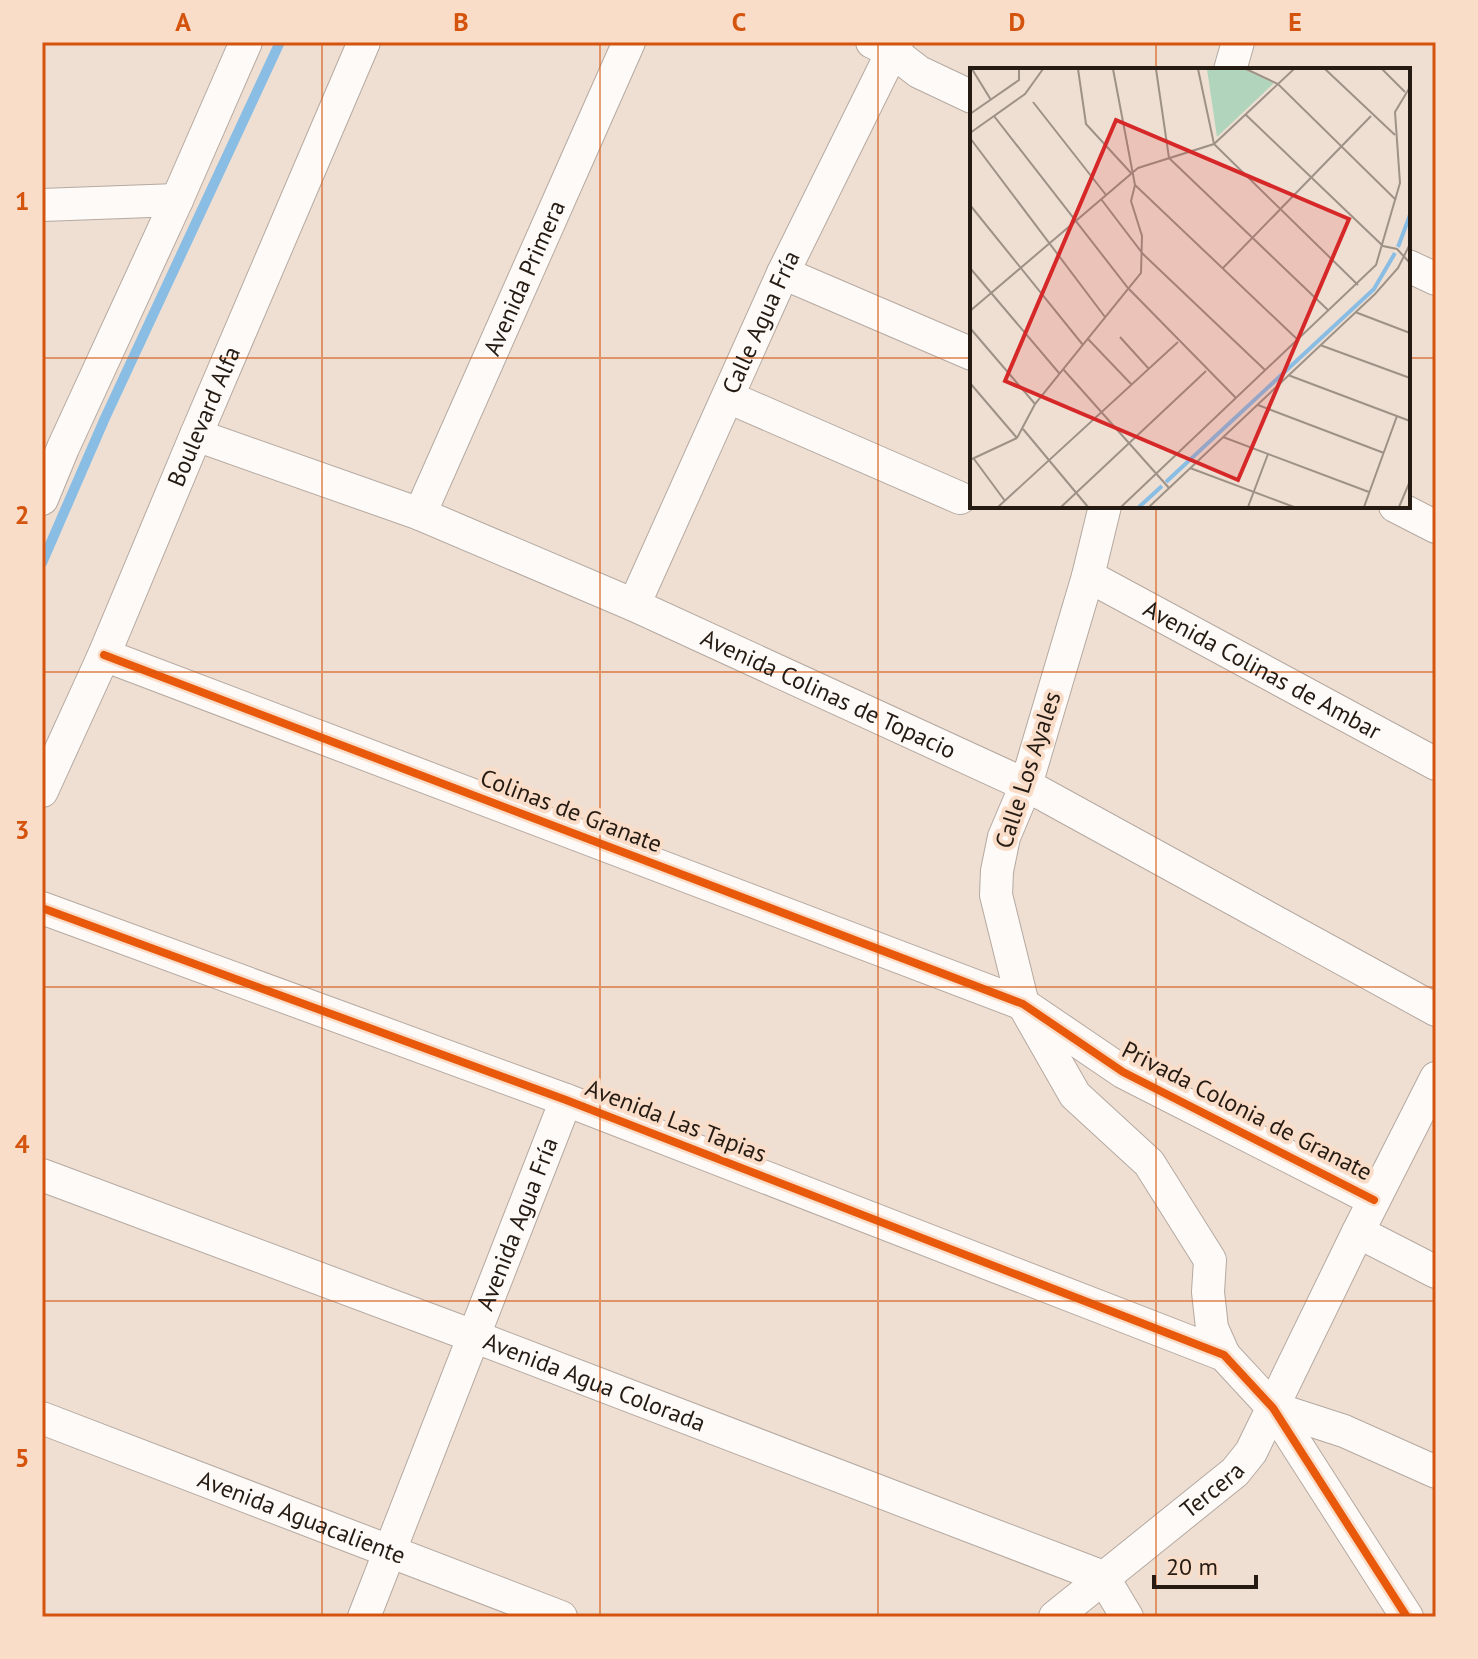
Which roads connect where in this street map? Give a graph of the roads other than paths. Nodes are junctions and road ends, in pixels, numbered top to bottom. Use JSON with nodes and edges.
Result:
{"nodes":[{"id":1,"x":246,"y":42,"type":"edge"},
{"id":2,"x":364,"y":42,"type":"edge"},
{"id":3,"x":629,"y":42,"type":"edge"},
{"id":4,"x":1238,"y":42,"type":"edge"},
{"id":5,"x":887,"y":45,"type":"edge"},
{"id":6,"x":1231,"y":68,"type":"edge"},
{"id":7,"x":970,"y":96,"type":"edge"},
{"id":8,"x":177,"y":200,"type":"junction"},
{"id":9,"x":42,"y":205,"type":"edge"},
{"id":10,"x":1410,"y":267,"type":"edge"},
{"id":11,"x":783,"y":273,"type":"junction"},
{"id":12,"x":1436,"y":279,"type":"edge"},
{"id":13,"x":970,"y":353,"type":"edge"},
{"id":14,"x":728,"y":397,"type":"junction"},
{"id":15,"x":196,"y":435,"type":"junction"},
{"id":16,"x":52,"y":448,"type":"edge"},
{"id":17,"x":960,"y":498,"type":"dead end"},
{"id":18,"x":42,"y":499,"type":"edge"},
{"id":19,"x":1105,"y":508,"type":"edge"},
{"id":20,"x":1399,"y":508,"type":"edge"},
{"id":21,"x":420,"y":514,"type":"junction"},
{"id":22,"x":1436,"y":527,"type":"edge"},
{"id":23,"x":1088,"y":576,"type":"junction"},
{"id":24,"x":634,"y":605,"type":"junction"},
{"id":25,"x":104,"y":655,"type":"junction"},
{"id":26,"x":1436,"y":764,"type":"edge"},
{"id":27,"x":1026,"y":785,"type":"junction"},
{"id":28,"x":42,"y":791,"type":"edge"},
{"id":29,"x":42,"y":908,"type":"edge"},
{"id":30,"x":1023,"y":1004,"type":"junction"},
{"id":31,"x":1436,"y":1010,"type":"edge"},
{"id":32,"x":1436,"y":1078,"type":"edge"},
{"id":33,"x":566,"y":1100,"type":"junction"},
{"id":34,"x":42,"y":1175,"type":"edge"},
{"id":35,"x":1374,"y":1200,"type":"junction"},
{"id":36,"x":1358,"y":1232,"type":"junction"},
{"id":37,"x":1436,"y":1272,"type":"edge"},
{"id":38,"x":473,"y":1336,"type":"junction"},
{"id":39,"x":1224,"y":1355,"type":"junction"},
{"id":40,"x":1273,"y":1408,"type":"junction"},
{"id":41,"x":42,"y":1418,"type":"edge"},
{"id":42,"x":1436,"y":1472,"type":"edge"},
{"id":43,"x":389,"y":1551,"type":"junction"},
{"id":44,"x":1103,"y":1577,"type":"junction"},
{"id":45,"x":364,"y":1617,"type":"edge"},
{"id":46,"x":561,"y":1617,"type":"edge"},
{"id":47,"x":1055,"y":1617,"type":"edge"},
{"id":48,"x":1127,"y":1617,"type":"edge"},
{"id":49,"x":1407,"y":1617,"type":"edge"}],
"edges":[{"from":1,"to":8,"type":"street"},
{"from":2,"to":15,"type":"street","name":"Boulevard Alfa"},
{"from":3,"to":21,"type":"street","name":"Avenida Primera"},
{"from":4,"to":6,"type":"street"},
{"from":5,"to":7,"type":"street"},
{"from":5,"to":11,"type":"street","name":"Calle Agua Fría"},
{"from":8,"to":9,"type":"street"},
{"from":8,"to":16,"type":"street"},
{"from":10,"to":12,"type":"street"},
{"from":11,"to":13,"type":"street"},
{"from":11,"to":14,"type":"street","name":"Calle Agua Fría"},
{"from":14,"to":17,"type":"street"},
{"from":14,"to":24,"type":"street","name":"Calle Agua Fría"},
{"from":15,"to":21,"type":"street","name":"Avenida Colinas de Topacio"},
{"from":15,"to":25,"type":"street","name":"Boulevard Alfa"},
{"from":16,"to":18,"type":"street"},
{"from":19,"to":23,"type":"street","name":"Calle Los Ayales"},
{"from":20,"to":22,"type":"street"},
{"from":21,"to":24,"type":"street","name":"Avenida Colinas de Topacio"},
{"from":23,"to":26,"type":"street","name":"Avenida Colinas de Ambar"},
{"from":23,"to":27,"type":"street","name":"Calle Los Ayales"},
{"from":24,"to":27,"type":"street","name":"Avenida Colinas de Topacio"},
{"from":25,"to":28,"type":"street","name":"Boulevard Alfa"},
{"from":25,"to":30,"type":"street","name":"Colinas de Granate"},
{"from":27,"to":30,"type":"street","name":"Calle Los Ayales"},
{"from":27,"to":31,"type":"street","name":"Avenida Colinas de Topacio"},
{"from":29,"to":33,"type":"street","name":"Avenida Las Tapias"},
{"from":30,"to":35,"type":"street","name":"Privada Colonia de Granate"},
{"from":30,"to":39,"type":"street","name":"Calle Los Ayales"},
{"from":32,"to":35,"type":"street","name":"Tercera"},
{"from":33,"to":38,"type":"street","name":"Avenida Agua Fría"},
{"from":33,"to":39,"type":"street","name":"Avenida Las Tapias"},
{"from":34,"to":38,"type":"street","name":"Avenida Agua Colorada"},
{"from":35,"to":36,"type":"street","name":"Tercera"},
{"from":36,"to":37,"type":"street"},
{"from":36,"to":40,"type":"street","name":"Tercera"},
{"from":38,"to":43,"type":"street","name":"Avenida Agua Fría"},
{"from":38,"to":44,"type":"street","name":"Avenida Agua Colorada"},
{"from":39,"to":40,"type":"street","name":"Avenida Las Tapias"},
{"from":40,"to":42,"type":"street"},
{"from":40,"to":44,"type":"street","name":"Tercera"},
{"from":40,"to":49,"type":"street","name":"Avenida Las Tapias"},
{"from":41,"to":43,"type":"street","name":"Avenida Aguacaliente"},
{"from":43,"to":45,"type":"street","name":"Avenida Agua Fría"},
{"from":43,"to":46,"type":"street","name":"Avenida Aguacaliente"},
{"from":44,"to":47,"type":"street","name":"Tercera"},
{"from":44,"to":48,"type":"street"}]}
